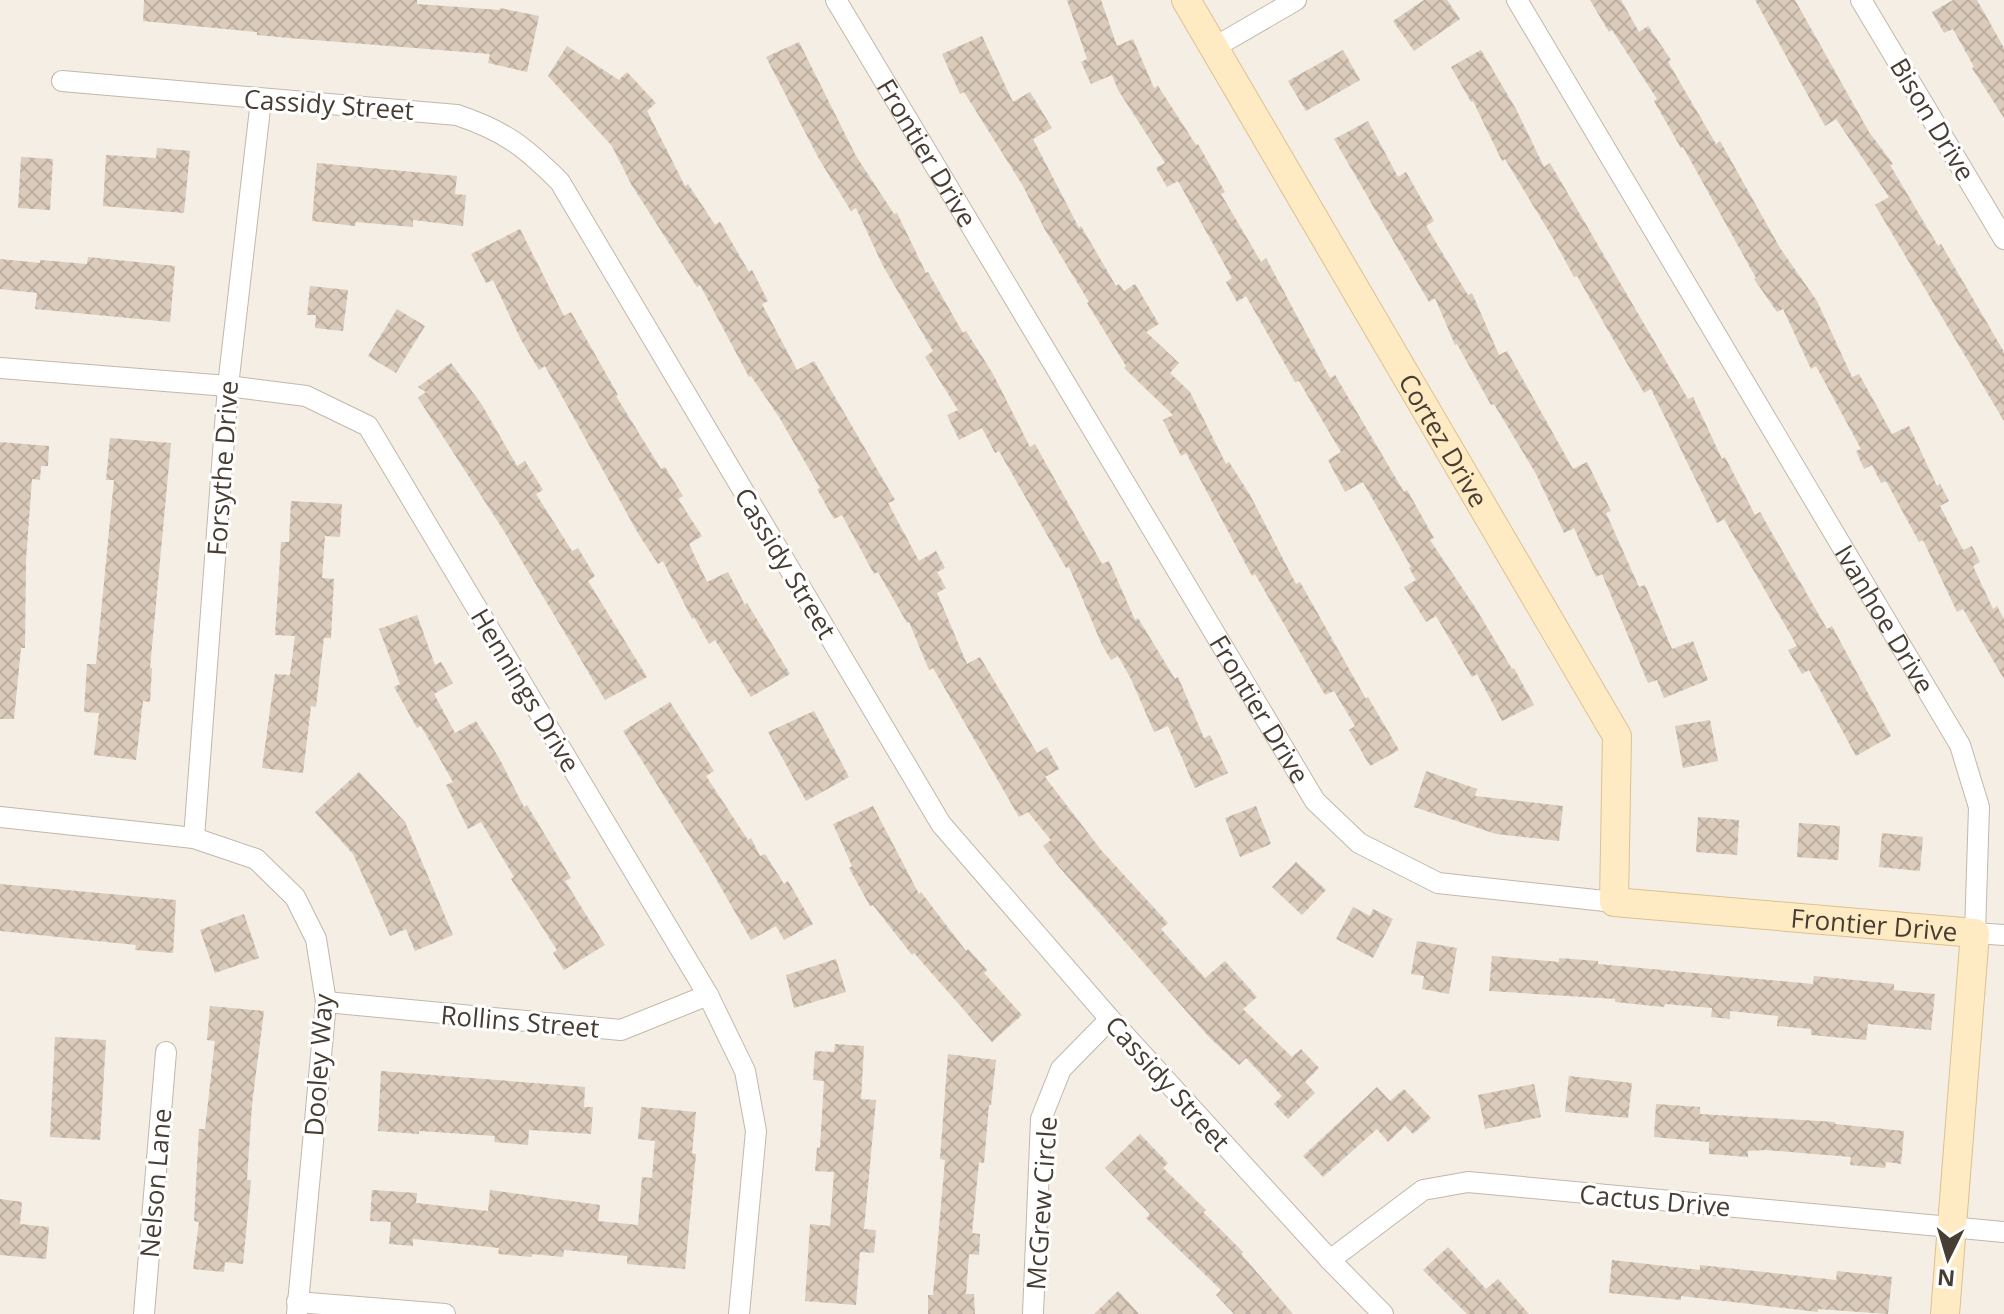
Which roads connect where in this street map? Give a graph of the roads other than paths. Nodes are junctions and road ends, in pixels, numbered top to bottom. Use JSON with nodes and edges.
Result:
{"nodes":[{"id":1,"x":836,"y":0,"type":"edge"},
{"id":2,"x":1186,"y":0,"type":"edge"},
{"id":3,"x":1296,"y":0,"type":"edge"},
{"id":4,"x":1517,"y":0,"type":"edge"},
{"id":5,"x":1861,"y":0,"type":"edge"},
{"id":6,"x":1215,"y":47,"type":"junction"},
{"id":7,"x":62,"y":81,"type":"dead end"},
{"id":8,"x":261,"y":100,"type":"junction"},
{"id":9,"x":2004,"y":239,"type":"edge"},
{"id":10,"x":0,"y":368,"type":"edge"},
{"id":11,"x":228,"y":386,"type":"junction"},
{"id":12,"x":0,"y":817,"type":"edge"},
{"id":13,"x":194,"y":838,"type":"junction"},
{"id":14,"x":1614,"y":902,"type":"junction"},
{"id":15,"x":1975,"y":933,"type":"junction"},
{"id":16,"x":2004,"y":935,"type":"edge"},
{"id":17,"x":708,"y":995,"type":"junction"},
{"id":18,"x":326,"y":1002,"type":"junction"},
{"id":19,"x":1110,"y":1019,"type":"junction"},
{"id":20,"x":166,"y":1052,"type":"dead end"},
{"id":21,"x":1952,"y":1228,"type":"junction"},
{"id":22,"x":2004,"y":1232,"type":"edge"},
{"id":23,"x":1330,"y":1260,"type":"junction"},
{"id":24,"x":297,"y":1308,"type":"edge"},
{"id":25,"x":144,"y":1314,"type":"edge"},
{"id":26,"x":445,"y":1314,"type":"edge"},
{"id":27,"x":739,"y":1314,"type":"edge"},
{"id":28,"x":1033,"y":1314,"type":"edge"},
{"id":29,"x":1383,"y":1314,"type":"edge"},
{"id":30,"x":1945,"y":1314,"type":"edge"}],
"edges":[{"from":1,"to":14,"type":"street","name":"Frontier Drive"},
{"from":2,"to":6,"type":"street","name":"Cortez Drive"},
{"from":3,"to":6,"type":"street"},
{"from":4,"to":15,"type":"street","name":"Ivanhoe Drive"},
{"from":5,"to":9,"type":"street","name":"Bison Drive"},
{"from":6,"to":14,"type":"street","name":"Cortez Drive"},
{"from":7,"to":8,"type":"street","name":"Cassidy Street"},
{"from":8,"to":11,"type":"street","name":"Forsythe Drive"},
{"from":8,"to":19,"type":"street","name":"Cassidy Street"},
{"from":10,"to":11,"type":"street","name":"Hennings Drive"},
{"from":11,"to":13,"type":"street","name":"Forsythe Drive"},
{"from":11,"to":17,"type":"street","name":"Hennings Drive"},
{"from":12,"to":13,"type":"street","name":"Dooley Way"},
{"from":13,"to":18,"type":"street","name":"Dooley Way"},
{"from":14,"to":15,"type":"street","name":"Frontier Drive"},
{"from":15,"to":16,"type":"street","name":"Frontier Drive"},
{"from":15,"to":21,"type":"street","name":"Ivanhoe Drive"},
{"from":17,"to":18,"type":"street","name":"Rollins Street"},
{"from":17,"to":27,"type":"street","name":"Hennings Drive"},
{"from":18,"to":24,"type":"street","name":"Dooley Way"},
{"from":19,"to":23,"type":"street","name":"Cassidy Street"},
{"from":19,"to":28,"type":"street","name":"McGrew Circle"},
{"from":20,"to":25,"type":"street","name":"Nelson Lane"},
{"from":21,"to":22,"type":"street","name":"Cactus Drive"},
{"from":21,"to":23,"type":"street","name":"Cactus Drive"},
{"from":21,"to":30,"type":"street","name":"Ivanhoe Drive"},
{"from":23,"to":29,"type":"street","name":"Cassidy Street"},
{"from":24,"to":26,"type":"street"}]}
